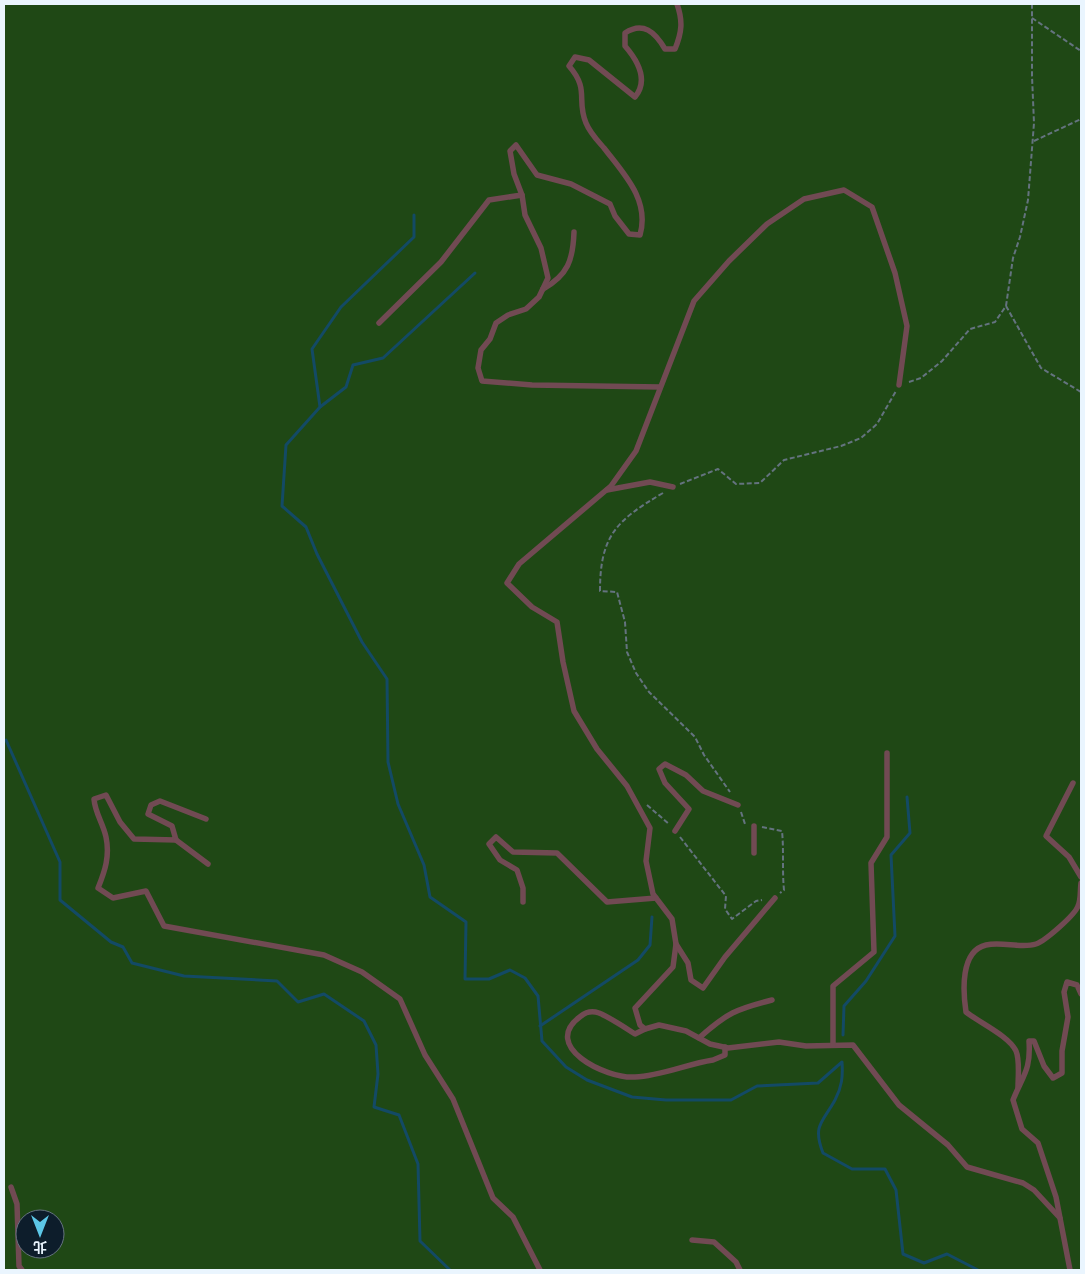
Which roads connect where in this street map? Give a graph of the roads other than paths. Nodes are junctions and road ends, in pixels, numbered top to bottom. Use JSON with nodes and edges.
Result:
{"nodes":[{"id":1,"x":677,"y":4,"type":"edge"},
{"id":2,"x":522,"y":195,"type":"junction"},
{"id":3,"x":574,"y":232,"type":"dead end"},
{"id":4,"x":543,"y":289,"type":"junction"},
{"id":5,"x":379,"y":323,"type":"dead end"},
{"id":6,"x":899,"y":385,"type":"road end"},
{"id":7,"x":660,"y":387,"type":"junction"},
{"id":8,"x":673,"y":487,"type":"road end"},
{"id":9,"x":606,"y":491,"type":"junction"},
{"id":10,"x":887,"y":752,"type":"dead end"},
{"id":11,"x":1073,"y":783,"type":"dead end"},
{"id":12,"x":738,"y":805,"type":"road end"},
{"id":13,"x":206,"y":819,"type":"dead end"},
{"id":14,"x":754,"y":826,"type":"road end"},
{"id":15,"x":675,"y":831,"type":"road end"},
{"id":16,"x":176,"y":840,"type":"junction"},
{"id":17,"x":754,"y":854,"type":"dead end"},
{"id":18,"x":208,"y":864,"type":"dead end"},
{"id":19,"x":1081,"y":877,"type":"edge"},
{"id":20,"x":1081,"y":884,"type":"edge"},
{"id":21,"x":656,"y":898,"type":"junction"},
{"id":22,"x":775,"y":898,"type":"road end"},
{"id":23,"x":523,"y":902,"type":"dead end"},
{"id":24,"x":676,"y":944,"type":"junction"},
{"id":25,"x":1081,"y":994,"type":"edge"},
{"id":26,"x":772,"y":1000,"type":"dead end"},
{"id":27,"x":645,"y":1029,"type":"junction"},
{"id":28,"x":699,"y":1038,"type":"junction"},
{"id":29,"x":832,"y":1045,"type":"junction"},
{"id":30,"x":725,"y":1047,"type":"junction"},
{"id":31,"x":1018,"y":1087,"type":"junction"},
{"id":32,"x":11,"y":1186,"type":"dead end"},
{"id":33,"x":1060,"y":1218,"type":"junction"},
{"id":34,"x":692,"y":1240,"type":"dead end"},
{"id":35,"x":22,"y":1270,"type":"edge"},
{"id":36,"x":540,"y":1270,"type":"edge"},
{"id":37,"x":740,"y":1270,"type":"edge"},
{"id":38,"x":1070,"y":1270,"type":"edge"}],
"edges":[{"from":1,"to":2,"type":"lane"},
{"from":2,"to":4,"type":"lane"},
{"from":2,"to":5,"type":"lane"},
{"from":3,"to":4,"type":"lane"},
{"from":4,"to":7,"type":"lane"},
{"from":6,"to":7,"type":"lane"},
{"from":7,"to":9,"type":"lane"},
{"from":8,"to":9,"type":"lane"},
{"from":9,"to":21,"type":"lane"},
{"from":10,"to":29,"type":"lane"},
{"from":11,"to":19,"type":"lane"},
{"from":12,"to":15,"type":"lane"},
{"from":13,"to":16,"type":"lane"},
{"from":14,"to":17,"type":"lane"},
{"from":16,"to":18,"type":"lane"},
{"from":16,"to":36,"type":"lane"},
{"from":20,"to":31,"type":"lane"},
{"from":21,"to":23,"type":"lane"},
{"from":21,"to":24,"type":"lane"},
{"from":22,"to":24,"type":"lane"},
{"from":24,"to":27,"type":"lane"},
{"from":25,"to":31,"type":"lane"},
{"from":26,"to":28,"type":"lane"},
{"from":27,"to":28,"type":"lane"},
{"from":27,"to":30,"type":"lane"},
{"from":28,"to":30,"type":"lane"},
{"from":29,"to":30,"type":"lane"},
{"from":29,"to":33,"type":"lane"},
{"from":31,"to":33,"type":"lane"},
{"from":32,"to":35,"type":"lane"},
{"from":33,"to":38,"type":"lane"},
{"from":34,"to":37,"type":"lane"}]}
